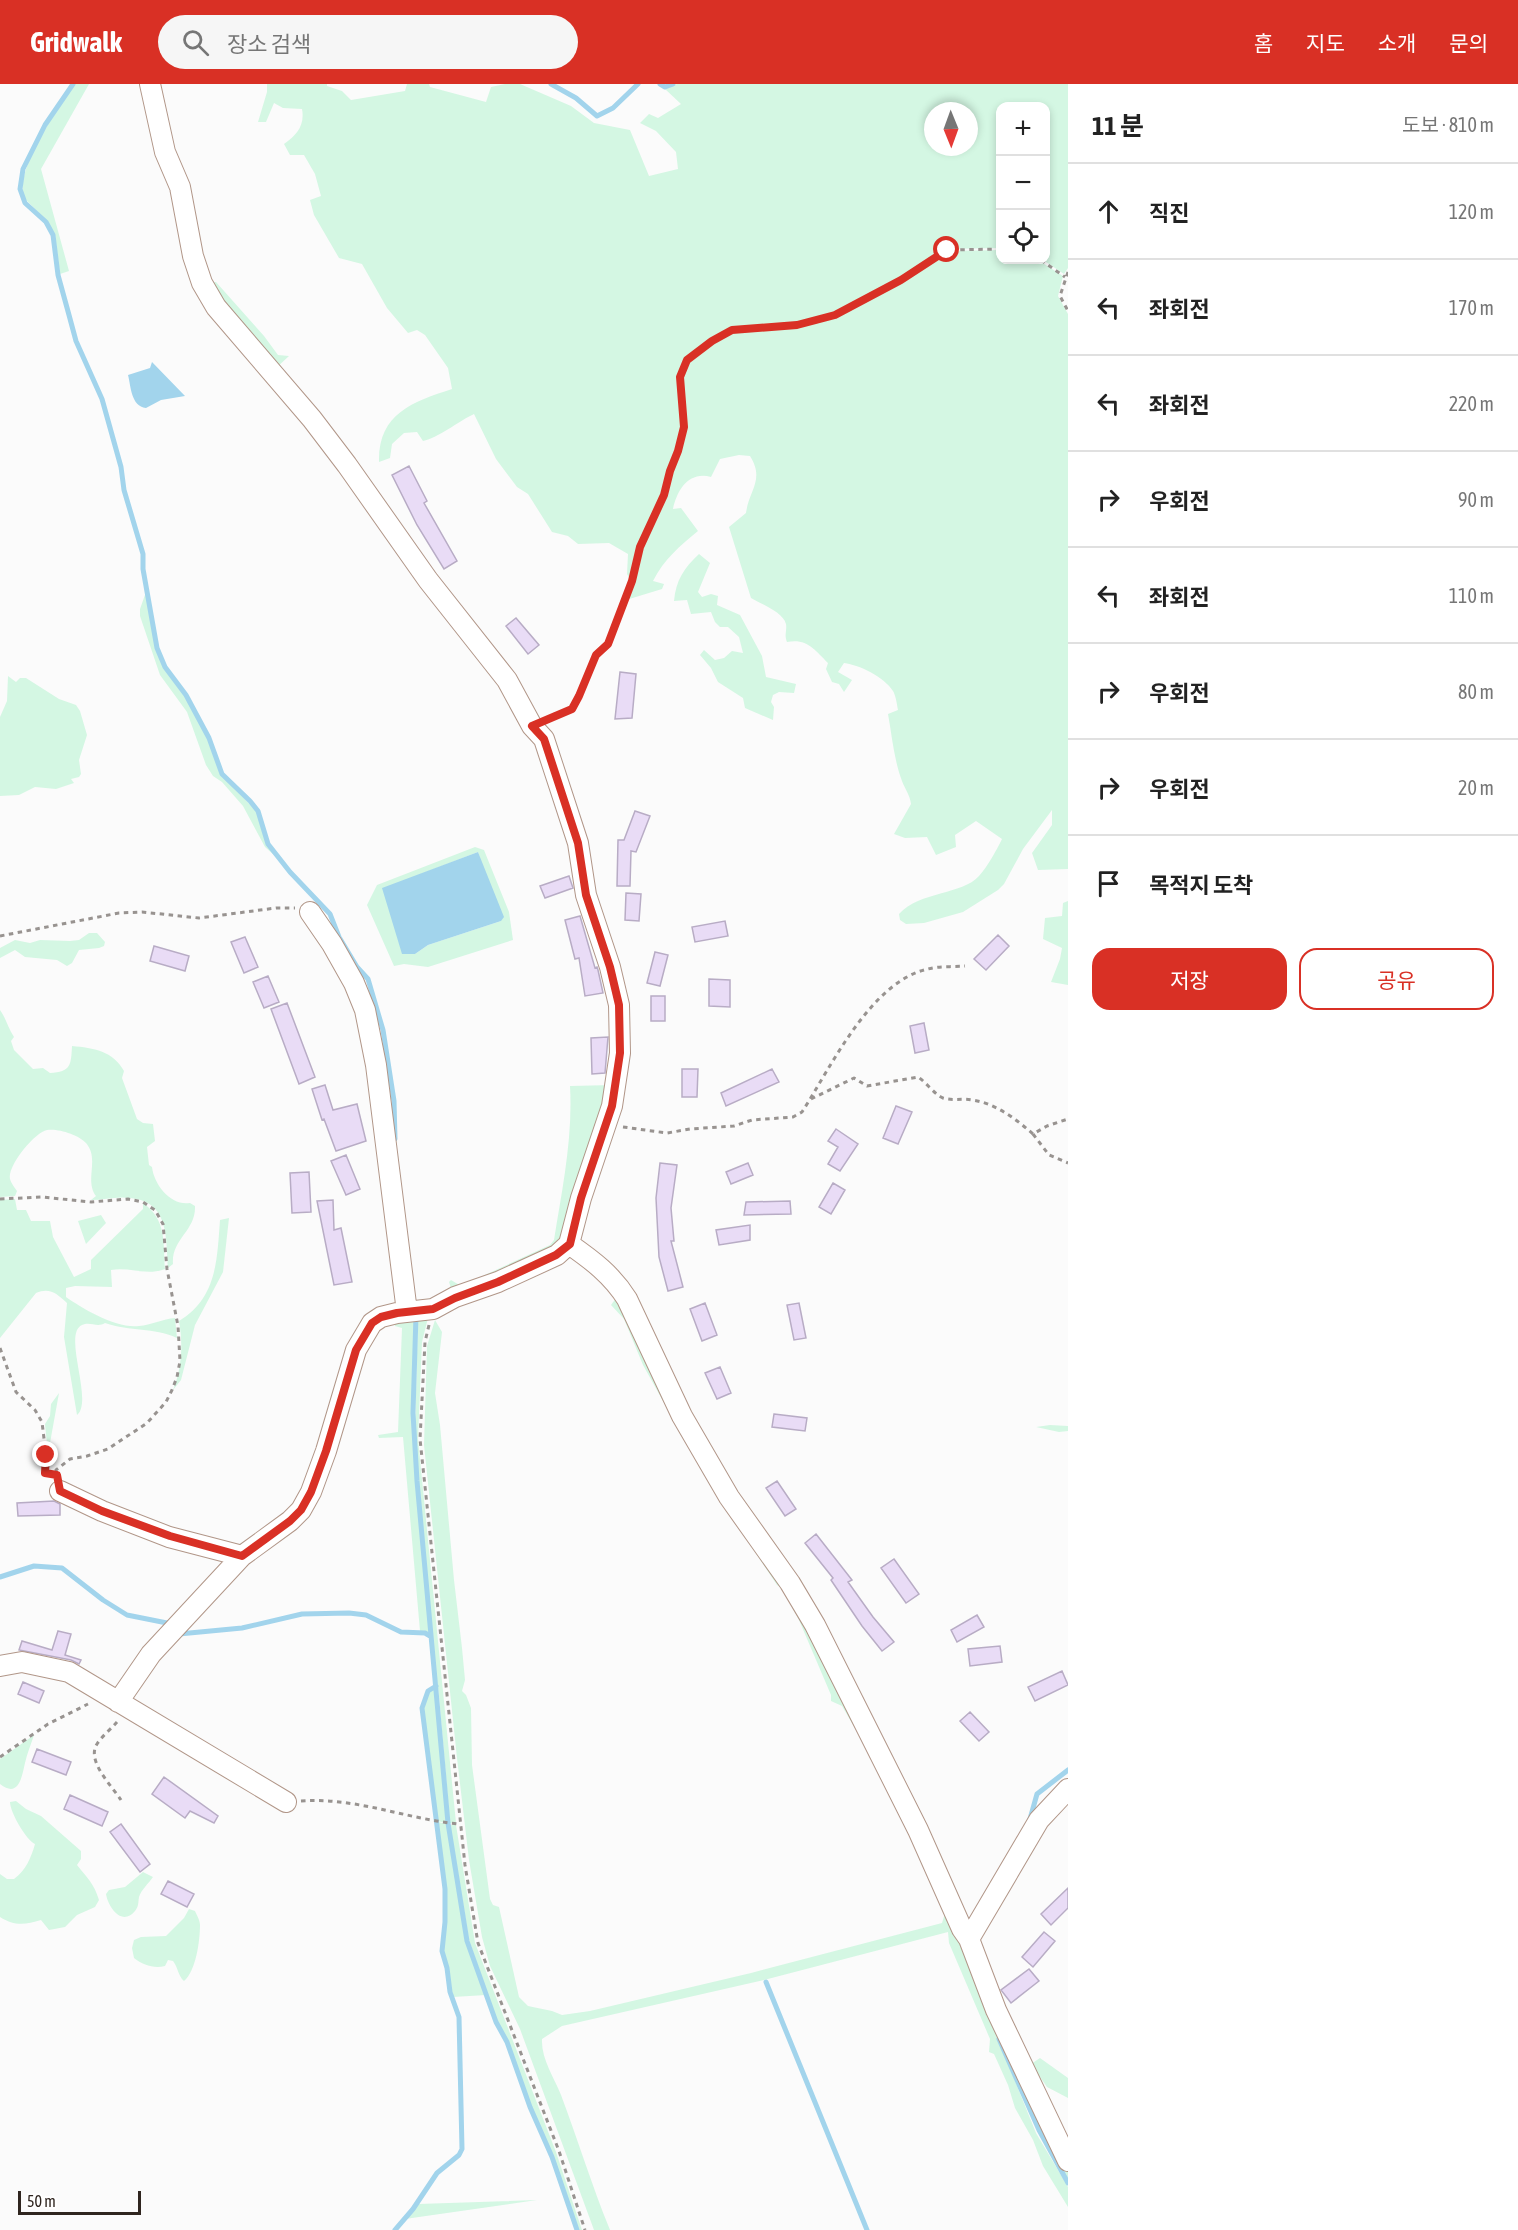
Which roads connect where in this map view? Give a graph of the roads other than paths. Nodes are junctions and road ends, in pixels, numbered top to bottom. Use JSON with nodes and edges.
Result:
{"nodes":[{"id":1,"x":150,"y":84,"type":"edge"},
{"id":2,"x":310,"y":912,"type":"road end"},
{"id":3,"x":570,"y":1244,"type":"junction"},
{"id":4,"x":407,"y":1312,"type":"junction"},
{"id":5,"x":60,"y":1491,"type":"dead end"},
{"id":6,"x":242,"y":1556,"type":"junction"},
{"id":7,"x":0,"y":1666,"type":"edge"},
{"id":8,"x":117,"y":1702,"type":"junction"},
{"id":9,"x":1068,"y":1790,"type":"edge"},
{"id":10,"x":286,"y":1802,"type":"road end"},
{"id":11,"x":969,"y":1939,"type":"junction"},
{"id":12,"x":1068,"y":2161,"type":"edge"}],
"edges":[{"from":1,"to":3,"type":"street"},
{"from":2,"to":4,"type":"street"},
{"from":3,"to":4,"type":"street"},
{"from":3,"to":11,"type":"street"},
{"from":4,"to":6,"type":"street"},
{"from":5,"to":6,"type":"street"},
{"from":6,"to":8,"type":"street"},
{"from":7,"to":8,"type":"street"},
{"from":8,"to":10,"type":"street"},
{"from":9,"to":11,"type":"street"},
{"from":11,"to":12,"type":"street"}]}
